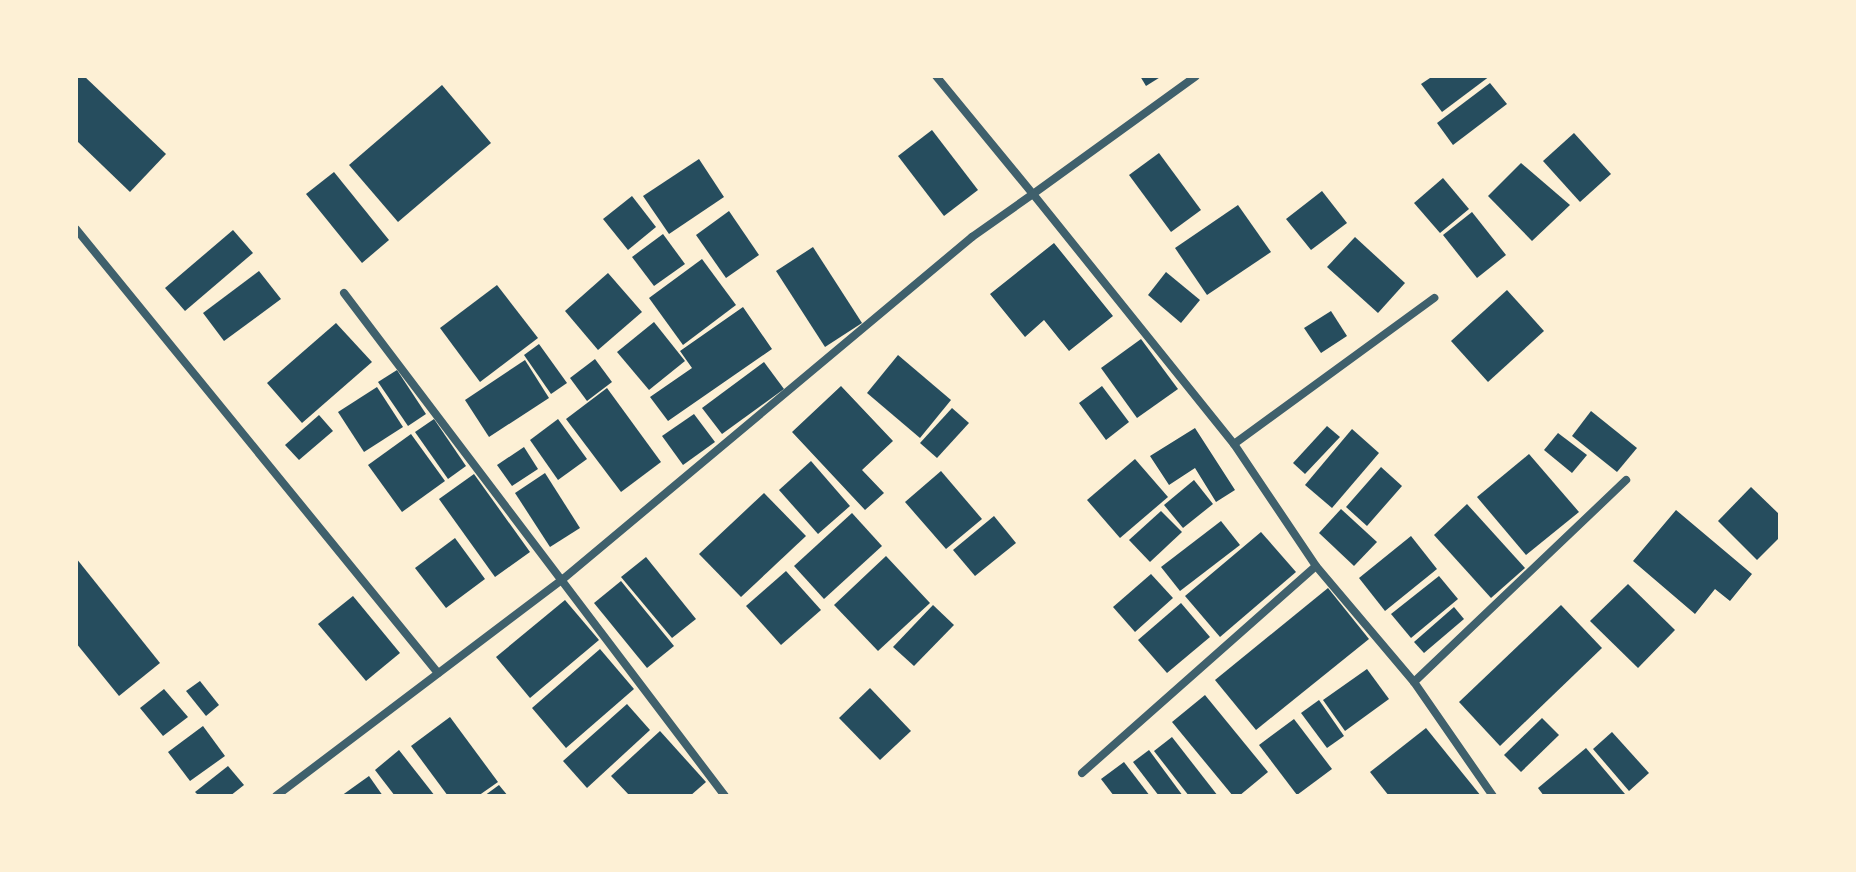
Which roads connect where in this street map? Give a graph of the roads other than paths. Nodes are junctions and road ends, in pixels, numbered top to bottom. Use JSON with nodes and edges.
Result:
{"nodes":[{"id":1,"x":936,"y":76,"type":"edge"},
{"id":2,"x":1196,"y":76,"type":"edge"},
{"id":3,"x":1033,"y":194,"type":"junction"},
{"id":4,"x":76,"y":229,"type":"edge"},
{"id":5,"x":344,"y":293,"type":"dead end"},
{"id":6,"x":1434,"y":298,"type":"dead end"},
{"id":7,"x":1234,"y":444,"type":"junction"},
{"id":8,"x":1626,"y":480,"type":"dead end"},
{"id":9,"x":1316,"y":566,"type":"junction"},
{"id":10,"x":563,"y":579,"type":"junction"},
{"id":11,"x":438,"y":673,"type":"junction"},
{"id":12,"x":1414,"y":682,"type":"junction"},
{"id":13,"x":1082,"y":773,"type":"dead end"},
{"id":14,"x":278,"y":796,"type":"edge"},
{"id":15,"x":725,"y":796,"type":"edge"},
{"id":16,"x":1493,"y":796,"type":"edge"}],
"edges":[{"from":1,"to":3,"type":"street"},
{"from":2,"to":3,"type":"street"},
{"from":3,"to":7,"type":"street"},
{"from":3,"to":10,"type":"street"},
{"from":4,"to":11,"type":"street"},
{"from":5,"to":10,"type":"street"},
{"from":6,"to":7,"type":"street"},
{"from":7,"to":9,"type":"street"},
{"from":8,"to":12,"type":"street"},
{"from":9,"to":12,"type":"street"},
{"from":9,"to":13,"type":"street"},
{"from":10,"to":11,"type":"street"},
{"from":10,"to":15,"type":"street"},
{"from":11,"to":14,"type":"street"},
{"from":12,"to":16,"type":"street"}]}
